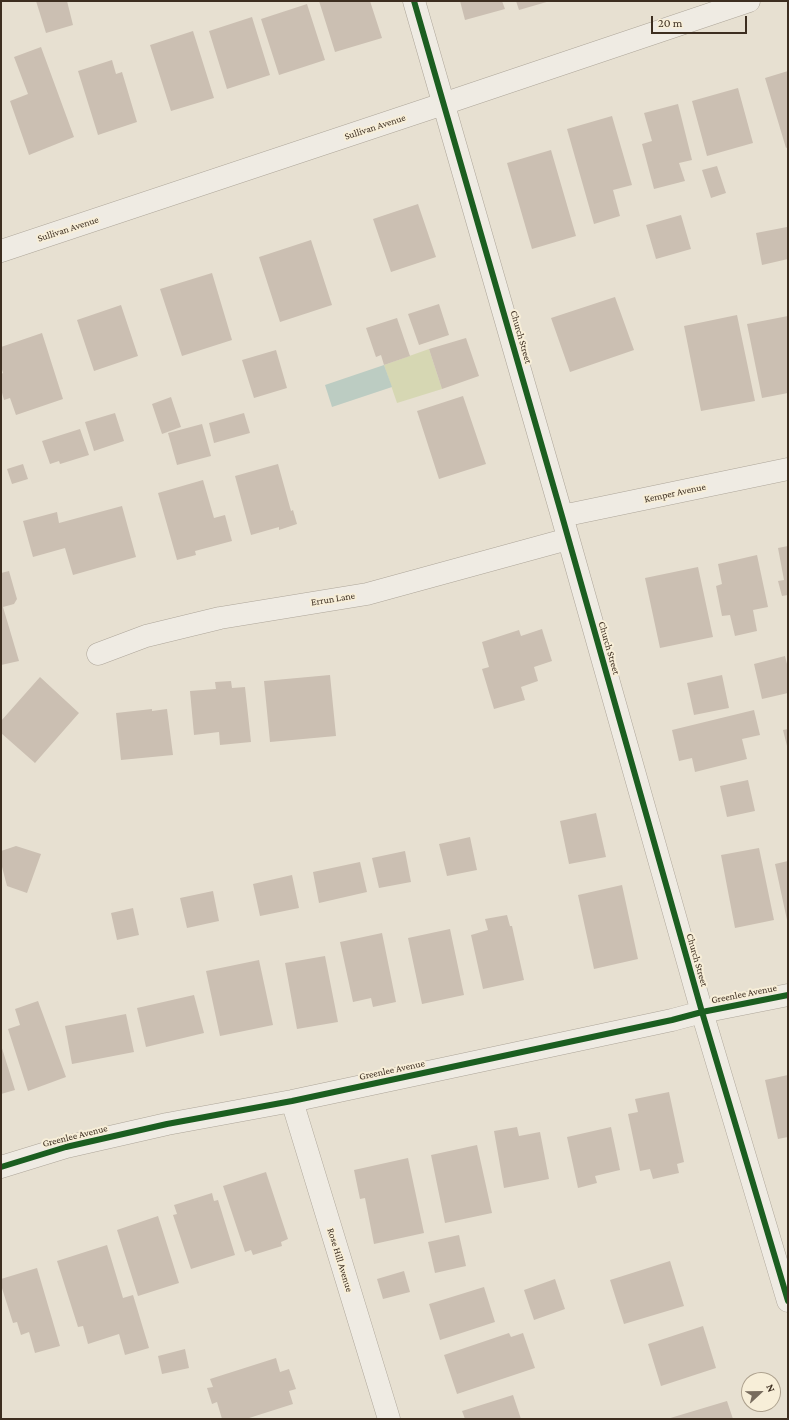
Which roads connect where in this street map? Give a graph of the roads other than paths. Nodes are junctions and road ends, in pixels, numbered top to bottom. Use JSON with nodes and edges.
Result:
{"nodes":[{"id":1,"x":414,"y":1,"type":"edge"},
{"id":2,"x":749,"y":1,"type":"edge"},
{"id":3,"x":444,"y":104,"type":"junction"},
{"id":4,"x":1,"y":251,"type":"edge"},
{"id":5,"x":788,"y":469,"type":"edge"},
{"id":6,"x":562,"y":516,"type":"junction"},
{"id":7,"x":568,"y":539,"type":"junction"},
{"id":8,"x":98,"y":654,"type":"dead end"},
{"id":9,"x":788,"y":995,"type":"edge"},
{"id":10,"x":702,"y":1012,"type":"junction"},
{"id":11,"x":292,"y":1101,"type":"junction"},
{"id":12,"x":1,"y":1167,"type":"edge"},
{"id":13,"x":788,"y":1301,"type":"edge"},
{"id":14,"x":389,"y":1419,"type":"edge"}],
"edges":[{"from":1,"to":3,"type":"street","name":"Church Street"},
{"from":2,"to":3,"type":"street","name":"Sullivan Avenue"},
{"from":3,"to":4,"type":"street","name":"Sullivan Avenue"},
{"from":3,"to":6,"type":"street","name":"Church Street"},
{"from":5,"to":6,"type":"street","name":"Kemper Avenue"},
{"from":6,"to":7,"type":"street","name":"Church Street"},
{"from":7,"to":8,"type":"street","name":"Errun Lane"},
{"from":7,"to":10,"type":"street","name":"Church Street"},
{"from":9,"to":10,"type":"street","name":"Greenlee Avenue"},
{"from":10,"to":11,"type":"street","name":"Greenlee Avenue"},
{"from":10,"to":13,"type":"street","name":"Church Street"},
{"from":11,"to":12,"type":"street","name":"Greenlee Avenue"},
{"from":11,"to":14,"type":"street","name":"Rose Hill Avenue"}]}
